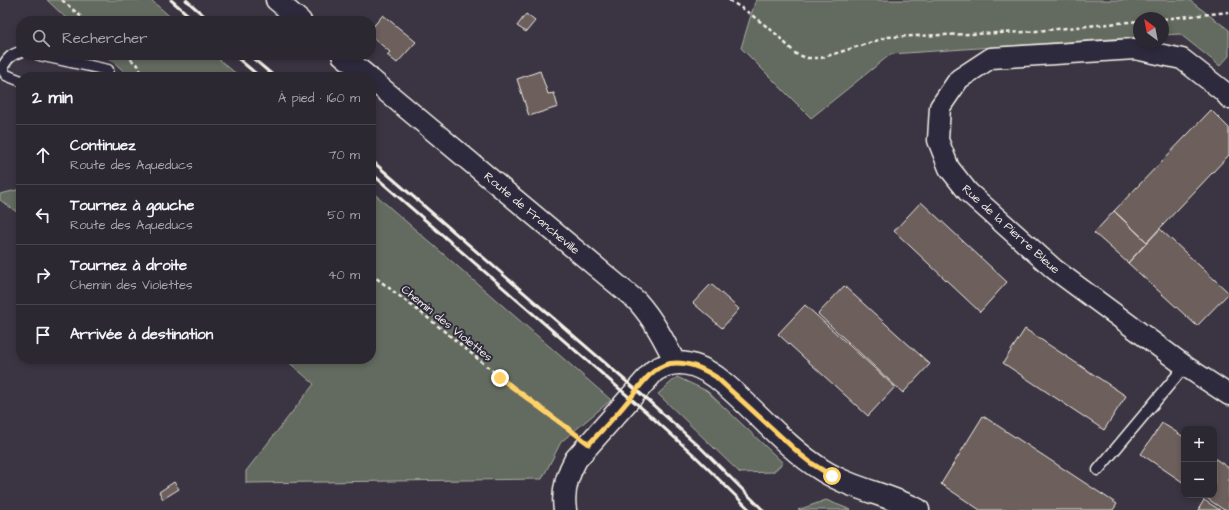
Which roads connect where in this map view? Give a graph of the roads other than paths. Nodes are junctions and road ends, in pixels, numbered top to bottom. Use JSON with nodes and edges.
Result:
{"nodes":[{"id":1,"x":276,"y":0,"type":"edge"},
{"id":2,"x":296,"y":16,"type":"edge"},
{"id":3,"x":16,"y":53,"type":"edge"},
{"id":4,"x":62,"y":60,"type":"edge"},
{"id":5,"x":348,"y":60,"type":"edge"},
{"id":6,"x":108,"y":70,"type":"dead end"},
{"id":7,"x":362,"y":72,"type":"edge"},
{"id":8,"x":16,"y":79,"type":"edge"},
{"id":9,"x":376,"y":83,"type":"edge"},
{"id":10,"x":1227,"y":91,"type":"edge"},
{"id":11,"x":675,"y":362,"type":"junction"},
{"id":12,"x":1185,"y":366,"type":"junction"},
{"id":13,"x":1229,"y":395,"type":"edge"},
{"id":14,"x":1098,"y":470,"type":"dead end"},
{"id":15,"x":566,"y":510,"type":"edge"},
{"id":16,"x":918,"y":510,"type":"edge"}],
"edges":[{"from":1,"to":2,"type":"street"},
{"from":3,"to":8,"type":"lane"},
{"from":4,"to":6,"type":"lane"},
{"from":5,"to":7,"type":"street"},
{"from":9,"to":11,"type":"street","name":"Route de Francheville"},
{"from":10,"to":12,"type":"street","name":"Rue de la Pierre Bleue"},
{"from":11,"to":15,"type":"main road"},
{"from":11,"to":16,"type":"main road"},
{"from":12,"to":13,"type":"street","name":"Rue de la Pierre Bleue"},
{"from":12,"to":14,"type":"lane"}]}
